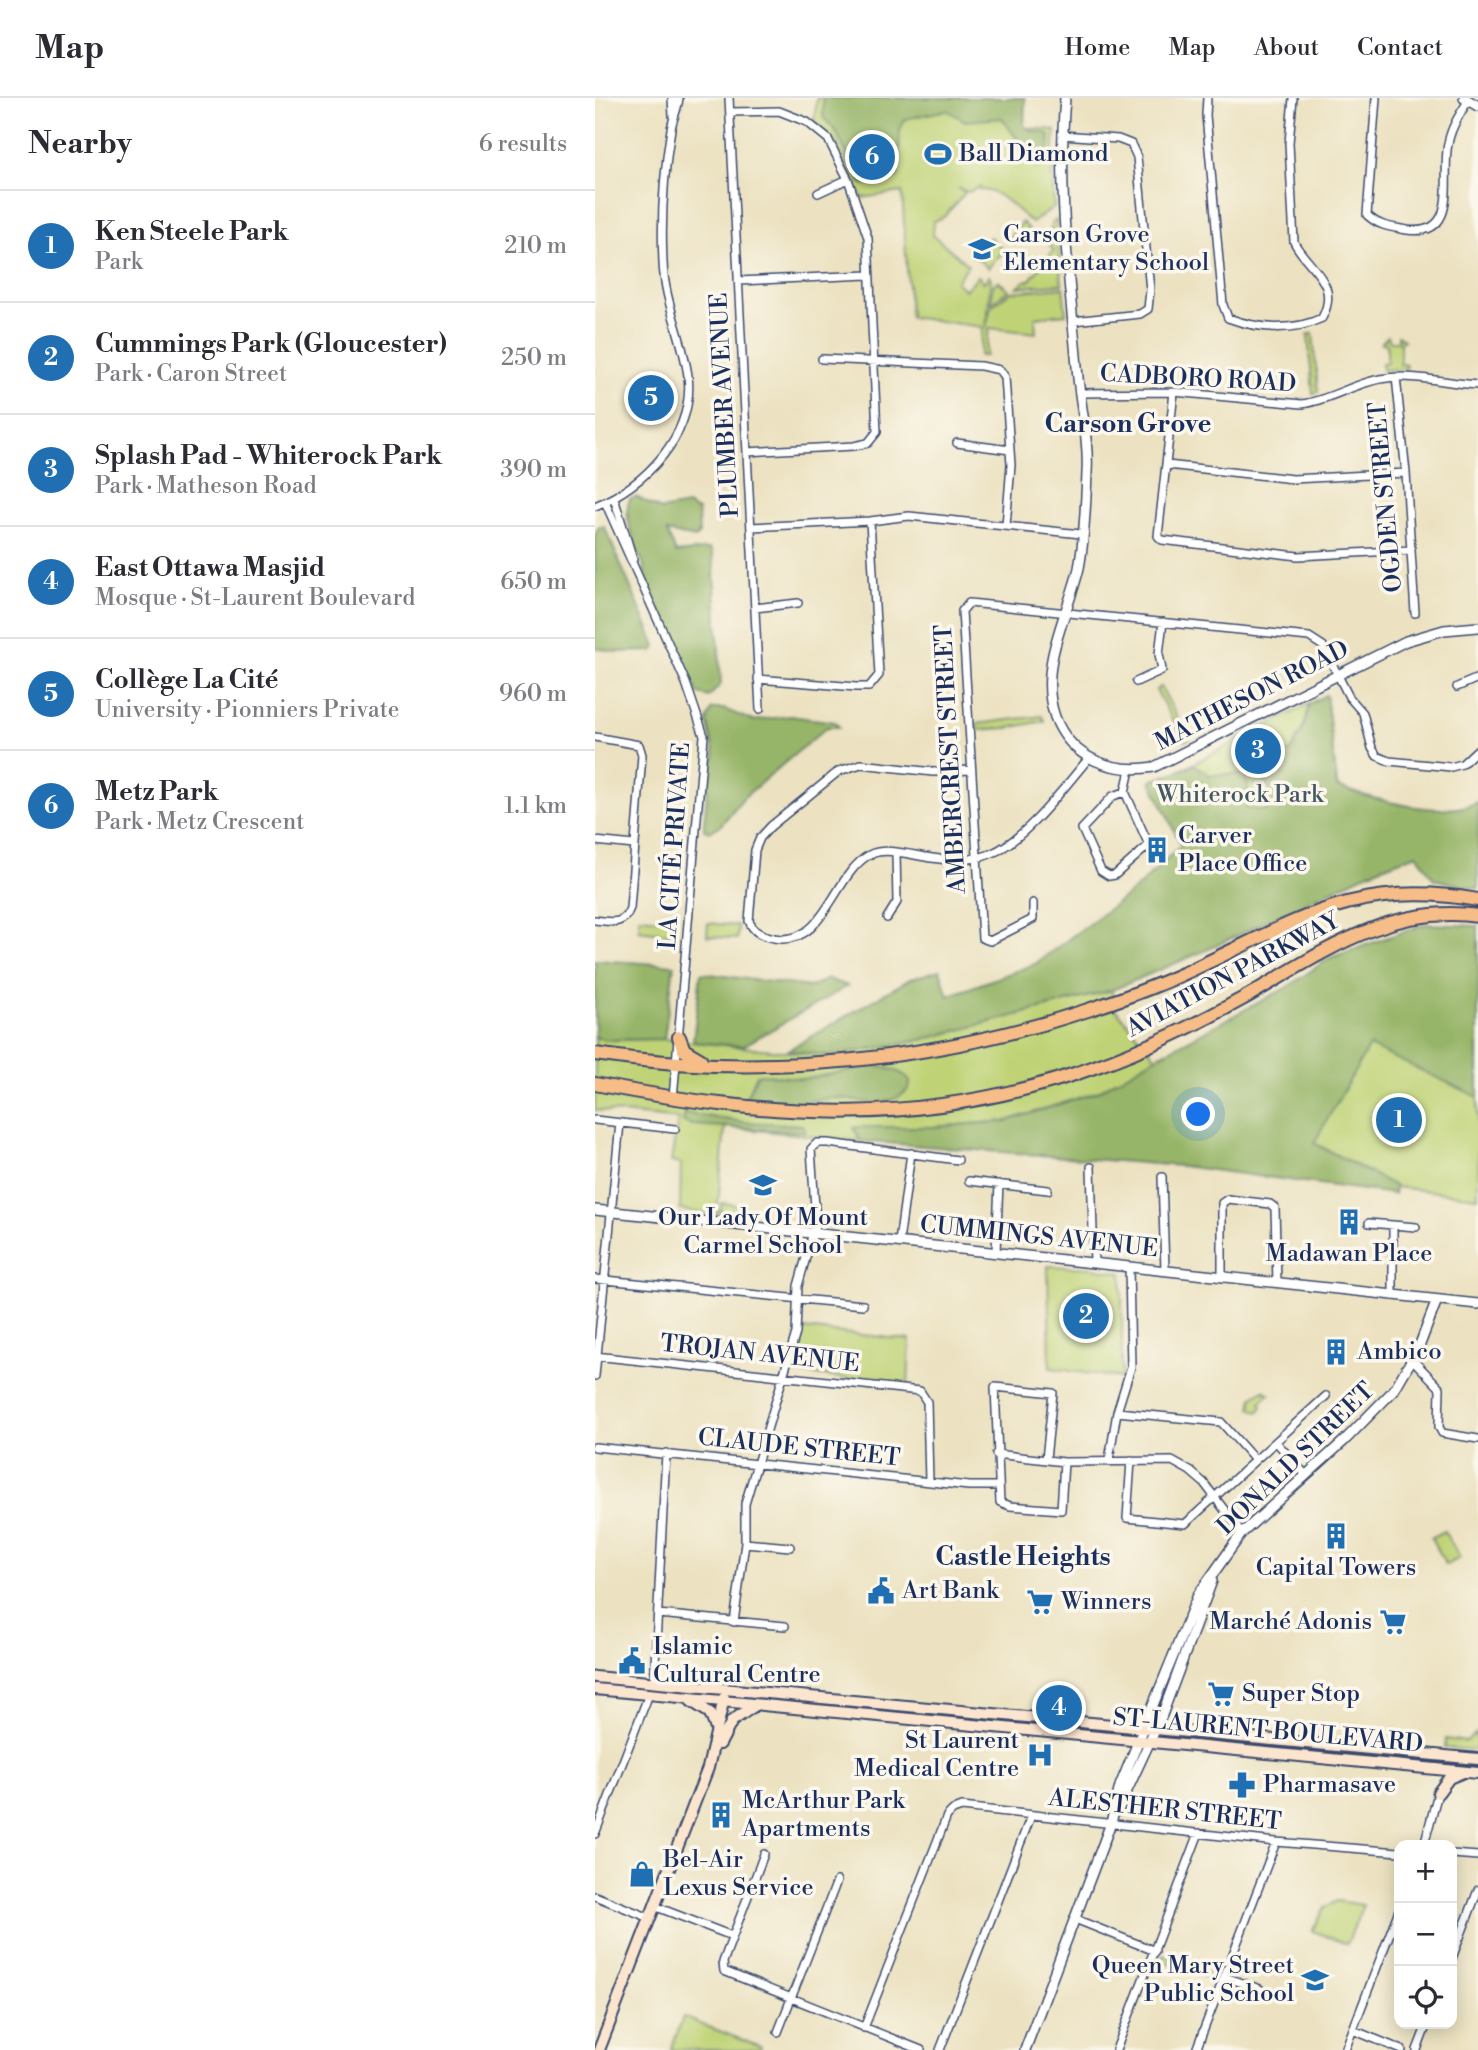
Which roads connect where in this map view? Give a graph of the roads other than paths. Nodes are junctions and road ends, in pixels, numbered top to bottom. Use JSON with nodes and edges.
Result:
{"nodes":[{"id":1,"x":672,"y":98,"type":"edge"},
{"id":2,"x":679,"y":98,"type":"edge"},
{"id":3,"x":729,"y":98,"type":"edge"},
{"id":4,"x":1065,"y":98,"type":"edge"},
{"id":5,"x":1207,"y":98,"type":"edge"},
{"id":6,"x":1293,"y":98,"type":"edge"},
{"id":7,"x":1376,"y":98,"type":"edge"},
{"id":8,"x":1467,"y":99,"type":"edge"},
{"id":9,"x":1478,"y":106,"type":"edge"},
{"id":10,"x":730,"y":112,"type":"junction"},
{"id":11,"x":673,"y":117,"type":"junction"},
{"id":12,"x":1062,"y":135,"type":"junction"},
{"id":13,"x":848,"y":178,"type":"junction"},
{"id":14,"x":818,"y":193,"type":"dead end"},
{"id":15,"x":868,"y":275,"type":"junction"},
{"id":16,"x":738,"y":281,"type":"junction"},
{"id":17,"x":1073,"y":321,"type":"junction"},
{"id":18,"x":822,"y":359,"type":"dead end"},
{"id":19,"x":873,"y":359,"type":"junction"},
{"id":20,"x":1395,"y":377,"type":"junction"},
{"id":21,"x":1478,"y":385,"type":"edge"},
{"id":22,"x":1174,"y":392,"type":"junction"},
{"id":23,"x":1080,"y":393,"type":"junction"},
{"id":24,"x":957,"y":443,"type":"dead end"},
{"id":25,"x":1010,"y":450,"type":"junction"},
{"id":26,"x":747,"y":452,"type":"junction"},
{"id":27,"x":1167,"y":465,"type":"junction"},
{"id":28,"x":1406,"y":473,"type":"junction"},
{"id":29,"x":614,"y":498,"type":"junction"},
{"id":30,"x":605,"y":502,"type":"junction"},
{"id":31,"x":595,"y":506,"type":"edge"},
{"id":32,"x":870,"y":521,"type":"junction"},
{"id":33,"x":1006,"y":526,"type":"junction"},
{"id":34,"x":751,"y":527,"type":"junction"},
{"id":35,"x":1081,"y":534,"type":"junction"},
{"id":36,"x":1411,"y":550,"type":"junction"},
{"id":37,"x":635,"y":567,"type":"junction"},
{"id":38,"x":798,"y":603,"type":"dead end"},
{"id":39,"x":755,"y":608,"type":"junction"},
{"id":40,"x":1066,"y":611,"type":"junction"},
{"id":41,"x":1415,"y":613,"type":"dead end"},
{"id":42,"x":1163,"y":622,"type":"junction"},
{"id":43,"x":1478,"y":627,"type":"edge"},
{"id":44,"x":1338,"y":674,"type":"junction"},
{"id":45,"x":1478,"y":678,"type":"edge"},
{"id":46,"x":758,"y":679,"type":"junction"},
{"id":47,"x":1136,"y":682,"type":"dead end"},
{"id":48,"x":1457,"y":687,"type":"dead end"},
{"id":49,"x":760,"y":709,"type":"dead end"},
{"id":50,"x":595,"y":737,"type":"edge"},
{"id":51,"x":1478,"y":749,"type":"edge"},
{"id":52,"x":1089,"y":758,"type":"junction"},
{"id":53,"x":970,"y":770,"type":"junction"},
{"id":54,"x":1131,"y":770,"type":"junction"},
{"id":55,"x":1125,"y":792,"type":"junction"},
{"id":56,"x":595,"y":841,"type":"edge"},
{"id":57,"x":634,"y":845,"type":"junction"},
{"id":58,"x":896,"y":853,"type":"junction"},
{"id":59,"x":975,"y":858,"type":"junction"},
{"id":60,"x":1478,"y":901,"type":"edge"},
{"id":61,"x":1033,"y":902,"type":"dead end"},
{"id":62,"x":1478,"y":916,"type":"edge"},
{"id":63,"x":887,"y":918,"type":"dead end"},
{"id":64,"x":595,"y":920,"type":"edge"},
{"id":65,"x":679,"y":1037,"type":"junction"},
{"id":66,"x":595,"y":1054,"type":"edge"},
{"id":67,"x":645,"y":1060,"type":"junction"},
{"id":68,"x":677,"y":1062,"type":"junction"},
{"id":69,"x":711,"y":1064,"type":"junction"},
{"id":70,"x":595,"y":1084,"type":"edge"},
{"id":71,"x":673,"y":1099,"type":"junction"},
{"id":72,"x":595,"y":1120,"type":"edge"},
{"id":73,"x":621,"y":1123,"type":"junction"},
{"id":74,"x":675,"y":1129,"type":"dead end"},
{"id":75,"x":911,"y":1153,"type":"junction"},
{"id":76,"x":958,"y":1160,"type":"dead end"},
{"id":77,"x":1091,"y":1167,"type":"dead end"},
{"id":78,"x":1162,"y":1177,"type":"dead end"},
{"id":79,"x":969,"y":1181,"type":"dead end"},
{"id":80,"x":999,"y":1184,"type":"junction"},
{"id":81,"x":1048,"y":1190,"type":"dead end"},
{"id":82,"x":595,"y":1210,"type":"edge"},
{"id":83,"x":611,"y":1212,"type":"junction"},
{"id":84,"x":1369,"y":1223,"type":"dead end"},
{"id":85,"x":1393,"y":1226,"type":"junction"},
{"id":86,"x":1416,"y":1227,"type":"dead end"},
{"id":87,"x":812,"y":1234,"type":"junction"},
{"id":88,"x":899,"y":1242,"type":"junction"},
{"id":89,"x":996,"y":1252,"type":"junction"},
{"id":90,"x":1094,"y":1263,"type":"junction"},
{"id":91,"x":1129,"y":1267,"type":"junction"},
{"id":92,"x":1165,"y":1270,"type":"junction"},
{"id":93,"x":1222,"y":1277,"type":"junction"},
{"id":94,"x":599,"y":1280,"type":"edge"},
{"id":95,"x":1277,"y":1283,"type":"junction"},
{"id":96,"x":1393,"y":1296,"type":"junction"},
{"id":97,"x":797,"y":1300,"type":"junction"},
{"id":98,"x":1437,"y":1300,"type":"junction"},
{"id":99,"x":1478,"y":1304,"type":"edge"},
{"id":100,"x":863,"y":1305,"type":"dead end"},
{"id":101,"x":596,"y":1356,"type":"edge"},
{"id":102,"x":1413,"y":1360,"type":"junction"},
{"id":103,"x":595,"y":1376,"type":"edge"},
{"id":104,"x":785,"y":1376,"type":"junction"},
{"id":105,"x":1326,"y":1396,"type":"dead end"},
{"id":106,"x":1118,"y":1412,"type":"junction"},
{"id":107,"x":1478,"y":1439,"type":"edge"},
{"id":108,"x":1276,"y":1442,"type":"junction"},
{"id":109,"x":595,"y":1447,"type":"edge"},
{"id":110,"x":666,"y":1453,"type":"junction"},
{"id":111,"x":996,"y":1454,"type":"junction"},
{"id":112,"x":1046,"y":1459,"type":"junction"},
{"id":113,"x":1254,"y":1459,"type":"junction"},
{"id":114,"x":1109,"y":1460,"type":"junction"},
{"id":115,"x":1131,"y":1461,"type":"junction"},
{"id":116,"x":1064,"y":1462,"type":"junction"},
{"id":117,"x":759,"y":1464,"type":"junction"},
{"id":118,"x":1306,"y":1475,"type":"junction"},
{"id":119,"x":929,"y":1481,"type":"junction"},
{"id":120,"x":998,"y":1486,"type":"junction"},
{"id":121,"x":1213,"y":1495,"type":"junction"},
{"id":122,"x":1242,"y":1533,"type":"junction"},
{"id":123,"x":745,"y":1543,"type":"junction"},
{"id":124,"x":790,"y":1546,"type":"dead end"},
{"id":125,"x":658,"y":1614,"type":"junction"},
{"id":126,"x":734,"y":1622,"type":"junction"},
{"id":127,"x":785,"y":1626,"type":"dead end"},
{"id":128,"x":595,"y":1677,"type":"edge"},
{"id":129,"x":653,"y":1683,"type":"junction"},
{"id":130,"x":595,"y":1689,"type":"edge"},
{"id":131,"x":649,"y":1695,"type":"junction"},
{"id":132,"x":685,"y":1698,"type":"junction"},
{"id":133,"x":726,"y":1698,"type":"junction"},
{"id":134,"x":756,"y":1705,"type":"junction"},
{"id":135,"x":1147,"y":1735,"type":"junction"},
{"id":136,"x":719,"y":1738,"type":"junction"},
{"id":137,"x":1478,"y":1759,"type":"edge"},
{"id":138,"x":1425,"y":1766,"type":"junction"},
{"id":139,"x":1465,"y":1772,"type":"junction"},
{"id":140,"x":1478,"y":1773,"type":"edge"},
{"id":141,"x":1438,"y":1793,"type":"junction"},
{"id":142,"x":1031,"y":1816,"type":"junction"},
{"id":143,"x":1111,"y":1824,"type":"junction"},
{"id":144,"x":1199,"y":1833,"type":"junction"},
{"id":145,"x":595,"y":1834,"type":"edge"},
{"id":146,"x":1425,"y":1840,"type":"edge"},
{"id":147,"x":1276,"y":1842,"type":"junction"},
{"id":148,"x":1394,"y":1852,"type":"edge"},
{"id":149,"x":764,"y":1854,"type":"dead end"},
{"id":150,"x":1457,"y":1854,"type":"edge"},
{"id":151,"x":1478,"y":1856,"type":"edge"},
{"id":152,"x":837,"y":1881,"type":"dead end"},
{"id":153,"x":1478,"y":1890,"type":"edge"},
{"id":154,"x":595,"y":1896,"type":"edge"},
{"id":155,"x":654,"y":1906,"type":"junction"},
{"id":156,"x":650,"y":1917,"type":"junction"},
{"id":157,"x":1075,"y":1919,"type":"junction"},
{"id":158,"x":1394,"y":1923,"type":"edge"},
{"id":159,"x":732,"y":1936,"type":"junction"},
{"id":160,"x":1457,"y":1945,"type":"edge"},
{"id":161,"x":1155,"y":1951,"type":"junction"},
{"id":162,"x":1225,"y":1977,"type":"junction"},
{"id":163,"x":1260,"y":1989,"type":"dead end"},
{"id":164,"x":790,"y":1999,"type":"junction"},
{"id":165,"x":864,"y":2028,"type":"junction"},
{"id":166,"x":1425,"y":2029,"type":"edge"},
{"id":167,"x":1353,"y":2030,"type":"junction"},
{"id":168,"x":778,"y":2032,"type":"dead end"},
{"id":169,"x":599,"y":2050,"type":"edge"},
{"id":170,"x":921,"y":2050,"type":"edge"},
{"id":171,"x":940,"y":2050,"type":"edge"},
{"id":172,"x":1025,"y":2050,"type":"edge"},
{"id":173,"x":1116,"y":2050,"type":"edge"},
{"id":174,"x":1196,"y":2050,"type":"edge"},
{"id":175,"x":1345,"y":2050,"type":"edge"},
{"id":176,"x":1402,"y":2050,"type":"edge"},
{"id":177,"x":1417,"y":2050,"type":"edge"}],
"edges":[{"from":1,"to":11,"type":"street"},
{"from":2,"to":11,"type":"street"},
{"from":3,"to":10,"type":"street","name":"PLUMBER AVENUE"},
{"from":4,"to":12,"type":"street","name":"MATHESON ROAD"},
{"from":5,"to":6,"type":"street"},
{"from":7,"to":8,"type":"street"},
{"from":8,"to":9,"type":"street"},
{"from":10,"to":13,"type":"street"},
{"from":10,"to":16,"type":"street","name":"PLUMBER AVENUE"},
{"from":11,"to":29,"type":"street"},
{"from":12,"to":17,"type":"street","name":"MATHESON ROAD"},
{"from":12,"to":17,"type":"street"},
{"from":13,"to":14,"type":"street"},
{"from":13,"to":15,"type":"street"},
{"from":15,"to":16,"type":"street"},
{"from":15,"to":19,"type":"street"},
{"from":16,"to":26,"type":"street","name":"PLUMBER AVENUE"},
{"from":17,"to":23,"type":"street","name":"MATHESON ROAD"},
{"from":18,"to":19,"type":"street"},
{"from":19,"to":25,"type":"street"},
{"from":19,"to":26,"type":"street"},
{"from":20,"to":21,"type":"street","name":"CADBORO ROAD"},
{"from":20,"to":22,"type":"street","name":"CADBORO ROAD"},
{"from":20,"to":28,"type":"street","name":"OGDEN STREET"},
{"from":22,"to":23,"type":"street","name":"CADBORO ROAD"},
{"from":22,"to":27,"type":"street"},
{"from":23,"to":35,"type":"street","name":"MATHESON ROAD"},
{"from":24,"to":25,"type":"street"},
{"from":25,"to":33,"type":"street"},
{"from":26,"to":34,"type":"street","name":"PLUMBER AVENUE"},
{"from":27,"to":28,"type":"street"},
{"from":27,"to":36,"type":"street"},
{"from":28,"to":36,"type":"street","name":"OGDEN STREET"},
{"from":29,"to":30,"type":"street"},
{"from":29,"to":37,"type":"street","name":"LA CITÉ PRIVATE"},
{"from":30,"to":31,"type":"street"},
{"from":30,"to":37,"type":"street","name":"LA CITÉ PRIVATE"},
{"from":32,"to":33,"type":"street"},
{"from":32,"to":34,"type":"street"},
{"from":32,"to":46,"type":"street"},
{"from":33,"to":35,"type":"street"},
{"from":34,"to":39,"type":"street","name":"PLUMBER AVENUE"},
{"from":35,"to":40,"type":"street","name":"MATHESON ROAD"},
{"from":36,"to":41,"type":"street","name":"OGDEN STREET"},
{"from":37,"to":65,"type":"street","name":"LA CITÉ PRIVATE"},
{"from":38,"to":39,"type":"street"},
{"from":39,"to":46,"type":"street","name":"PLUMBER AVENUE"},
{"from":40,"to":42,"type":"street"},
{"from":40,"to":52,"type":"street","name":"MATHESON ROAD"},
{"from":40,"to":53,"type":"street","name":"AMBERCREST STREET"},
{"from":42,"to":44,"type":"street"},
{"from":42,"to":47,"type":"street"},
{"from":43,"to":44,"type":"street","name":"MATHESON ROAD"},
{"from":44,"to":51,"type":"street"},
{"from":44,"to":54,"type":"street","name":"MATHESON ROAD"},
{"from":45,"to":48,"type":"street"},
{"from":46,"to":49,"type":"street","name":"PLUMBER AVENUE"},
{"from":50,"to":57,"type":"street"},
{"from":52,"to":54,"type":"street","name":"MATHESON ROAD"},
{"from":52,"to":59,"type":"street"},
{"from":53,"to":58,"type":"street"},
{"from":53,"to":59,"type":"street","name":"AMBERCREST STREET"},
{"from":54,"to":55,"type":"street"},
{"from":55,"to":55,"type":"street"},
{"from":56,"to":57,"type":"street"},
{"from":57,"to":64,"type":"street"},
{"from":58,"to":59,"type":"street"},
{"from":58,"to":63,"type":"street"},
{"from":59,"to":61,"type":"street","name":"AMBERCREST STREET"},
{"from":60,"to":69,"type":"main road","name":"AVIATION PARKWAY"},
{"from":62,"to":71,"type":"main road","name":"AVIATION PARKWAY"},
{"from":65,"to":67,"type":"main road"},
{"from":65,"to":68,"type":"street","name":"LA CITÉ PRIVATE"},
{"from":65,"to":69,"type":"main road"},
{"from":66,"to":67,"type":"main road","name":"AVIATION PARKWAY"},
{"from":67,"to":68,"type":"main road","name":"AVIATION PARKWAY"},
{"from":68,"to":69,"type":"main road","name":"AVIATION PARKWAY"},
{"from":68,"to":71,"type":"street","name":"LA CITÉ PRIVATE"},
{"from":70,"to":71,"type":"main road","name":"AVIATION PARKWAY"},
{"from":72,"to":73,"type":"street"},
{"from":73,"to":74,"type":"street"},
{"from":73,"to":83,"type":"street"},
{"from":75,"to":76,"type":"street"},
{"from":75,"to":87,"type":"street"},
{"from":75,"to":88,"type":"street"},
{"from":77,"to":90,"type":"street"},
{"from":78,"to":92,"type":"street"},
{"from":79,"to":80,"type":"street"},
{"from":80,"to":81,"type":"street"},
{"from":80,"to":89,"type":"street"},
{"from":82,"to":83,"type":"street","name":"CUMMINGS AVENUE"},
{"from":83,"to":87,"type":"street","name":"CUMMINGS AVENUE"},
{"from":83,"to":94,"type":"street"},
{"from":84,"to":85,"type":"street"},
{"from":85,"to":86,"type":"street"},
{"from":85,"to":96,"type":"street"},
{"from":87,"to":88,"type":"street","name":"CUMMINGS AVENUE"},
{"from":87,"to":97,"type":"street"},
{"from":88,"to":89,"type":"street","name":"CUMMINGS AVENUE"},
{"from":89,"to":90,"type":"street","name":"CUMMINGS AVENUE"},
{"from":90,"to":91,"type":"street","name":"CUMMINGS AVENUE"},
{"from":91,"to":92,"type":"street","name":"CUMMINGS AVENUE"},
{"from":91,"to":106,"type":"street"},
{"from":92,"to":93,"type":"street","name":"CUMMINGS AVENUE"},
{"from":93,"to":95,"type":"street","name":"CUMMINGS AVENUE"},
{"from":93,"to":95,"type":"street"},
{"from":94,"to":97,"type":"street"},
{"from":94,"to":101,"type":"street"},
{"from":95,"to":96,"type":"street","name":"CUMMINGS AVENUE"},
{"from":96,"to":98,"type":"street","name":"CUMMINGS AVENUE"},
{"from":97,"to":100,"type":"street"},
{"from":97,"to":104,"type":"street"},
{"from":98,"to":99,"type":"street","name":"CUMMINGS AVENUE"},
{"from":98,"to":102,"type":"street","name":"DONALD STREET"},
{"from":101,"to":103,"type":"street"},
{"from":101,"to":104,"type":"street","name":"TROJAN AVENUE"},
{"from":102,"to":107,"type":"street"},
{"from":102,"to":118,"type":"street","name":"DONALD STREET"},
{"from":104,"to":117,"type":"street"},
{"from":104,"to":119,"type":"street","name":"TROJAN AVENUE"},
{"from":105,"to":108,"type":"street"},
{"from":106,"to":113,"type":"street"},
{"from":106,"to":114,"type":"street"},
{"from":108,"to":113,"type":"street"},
{"from":108,"to":118,"type":"street"},
{"from":109,"to":110,"type":"street","name":"CLAUDE STREET"},
{"from":110,"to":117,"type":"street","name":"CLAUDE STREET"},
{"from":110,"to":125,"type":"street"},
{"from":111,"to":112,"type":"street"},
{"from":111,"to":112,"type":"street"},
{"from":111,"to":120,"type":"street"},
{"from":112,"to":116,"type":"street"},
{"from":113,"to":121,"type":"street"},
{"from":114,"to":115,"type":"street"},
{"from":114,"to":116,"type":"street"},
{"from":115,"to":121,"type":"street"},
{"from":115,"to":121,"type":"street"},
{"from":116,"to":120,"type":"street"},
{"from":117,"to":119,"type":"street","name":"CLAUDE STREET"},
{"from":117,"to":123,"type":"street"},
{"from":118,"to":122,"type":"street","name":"DONALD STREET"},
{"from":119,"to":120,"type":"street","name":"CLAUDE STREET"},
{"from":121,"to":122,"type":"street"},
{"from":122,"to":135,"type":"street","name":"DONALD STREET"},
{"from":123,"to":124,"type":"street"},
{"from":123,"to":126,"type":"street"},
{"from":125,"to":126,"type":"street"},
{"from":125,"to":129,"type":"street"},
{"from":126,"to":127,"type":"street"},
{"from":128,"to":129,"type":"main road","name":"ST-LAURENT BOULEVARD"},
{"from":129,"to":133,"type":"main road","name":"ST-LAURENT BOULEVARD"},
{"from":130,"to":131,"type":"main road","name":"ST-LAURENT BOULEVARD"},
{"from":131,"to":132,"type":"main road","name":"ST-LAURENT BOULEVARD"},
{"from":131,"to":145,"type":"street"},
{"from":132,"to":133,"type":"main road","name":"ST-LAURENT BOULEVARD"},
{"from":132,"to":136,"type":"main road"},
{"from":133,"to":134,"type":"main road","name":"ST-LAURENT BOULEVARD"},
{"from":133,"to":135,"type":"main road","name":"ST-LAURENT BOULEVARD"},
{"from":133,"to":136,"type":"main road"},
{"from":134,"to":135,"type":"main road","name":"ST-LAURENT BOULEVARD"},
{"from":134,"to":136,"type":"main road"},
{"from":135,"to":137,"type":"main road","name":"ST-LAURENT BOULEVARD"},
{"from":135,"to":138,"type":"main road","name":"ST-LAURENT BOULEVARD"},
{"from":135,"to":143,"type":"street","name":"DONALD STREET"},
{"from":136,"to":155,"type":"main road"},
{"from":138,"to":139,"type":"main road","name":"ST-LAURENT BOULEVARD"},
{"from":138,"to":141,"type":"main road"},
{"from":139,"to":140,"type":"main road","name":"ST-LAURENT BOULEVARD"},
{"from":139,"to":141,"type":"main road"},
{"from":141,"to":146,"type":"street"},
{"from":142,"to":143,"type":"street","name":"ALESTHER STREET"},
{"from":142,"to":165,"type":"street","name":"ALESTHER STREET"},
{"from":142,"to":171,"type":"street"},
{"from":143,"to":144,"type":"street","name":"ALESTHER STREET"},
{"from":143,"to":157,"type":"street","name":"DONALD STREET"},
{"from":144,"to":147,"type":"street","name":"ALESTHER STREET"},
{"from":144,"to":161,"type":"street"},
{"from":147,"to":148,"type":"street","name":"ALESTHER STREET"},
{"from":147,"to":162,"type":"street"},
{"from":149,"to":159,"type":"street"},
{"from":150,"to":151,"type":"street"},
{"from":152,"to":164,"type":"street"},
{"from":153,"to":160,"type":"street"},
{"from":154,"to":156,"type":"street"},
{"from":155,"to":156,"type":"main road"},
{"from":155,"to":159,"type":"street"},
{"from":156,"to":169,"type":"main road"},
{"from":157,"to":161,"type":"street"},
{"from":157,"to":172,"type":"street","name":"DONALD STREET"},
{"from":158,"to":167,"type":"street"},
{"from":159,"to":164,"type":"street"},
{"from":161,"to":173,"type":"street"},
{"from":162,"to":163,"type":"street"},
{"from":162,"to":174,"type":"street"},
{"from":164,"to":165,"type":"street"},
{"from":164,"to":168,"type":"street"},
{"from":165,"to":170,"type":"street"},
{"from":166,"to":177,"type":"street"},
{"from":167,"to":175,"type":"street"},
{"from":167,"to":176,"type":"street"}]}
